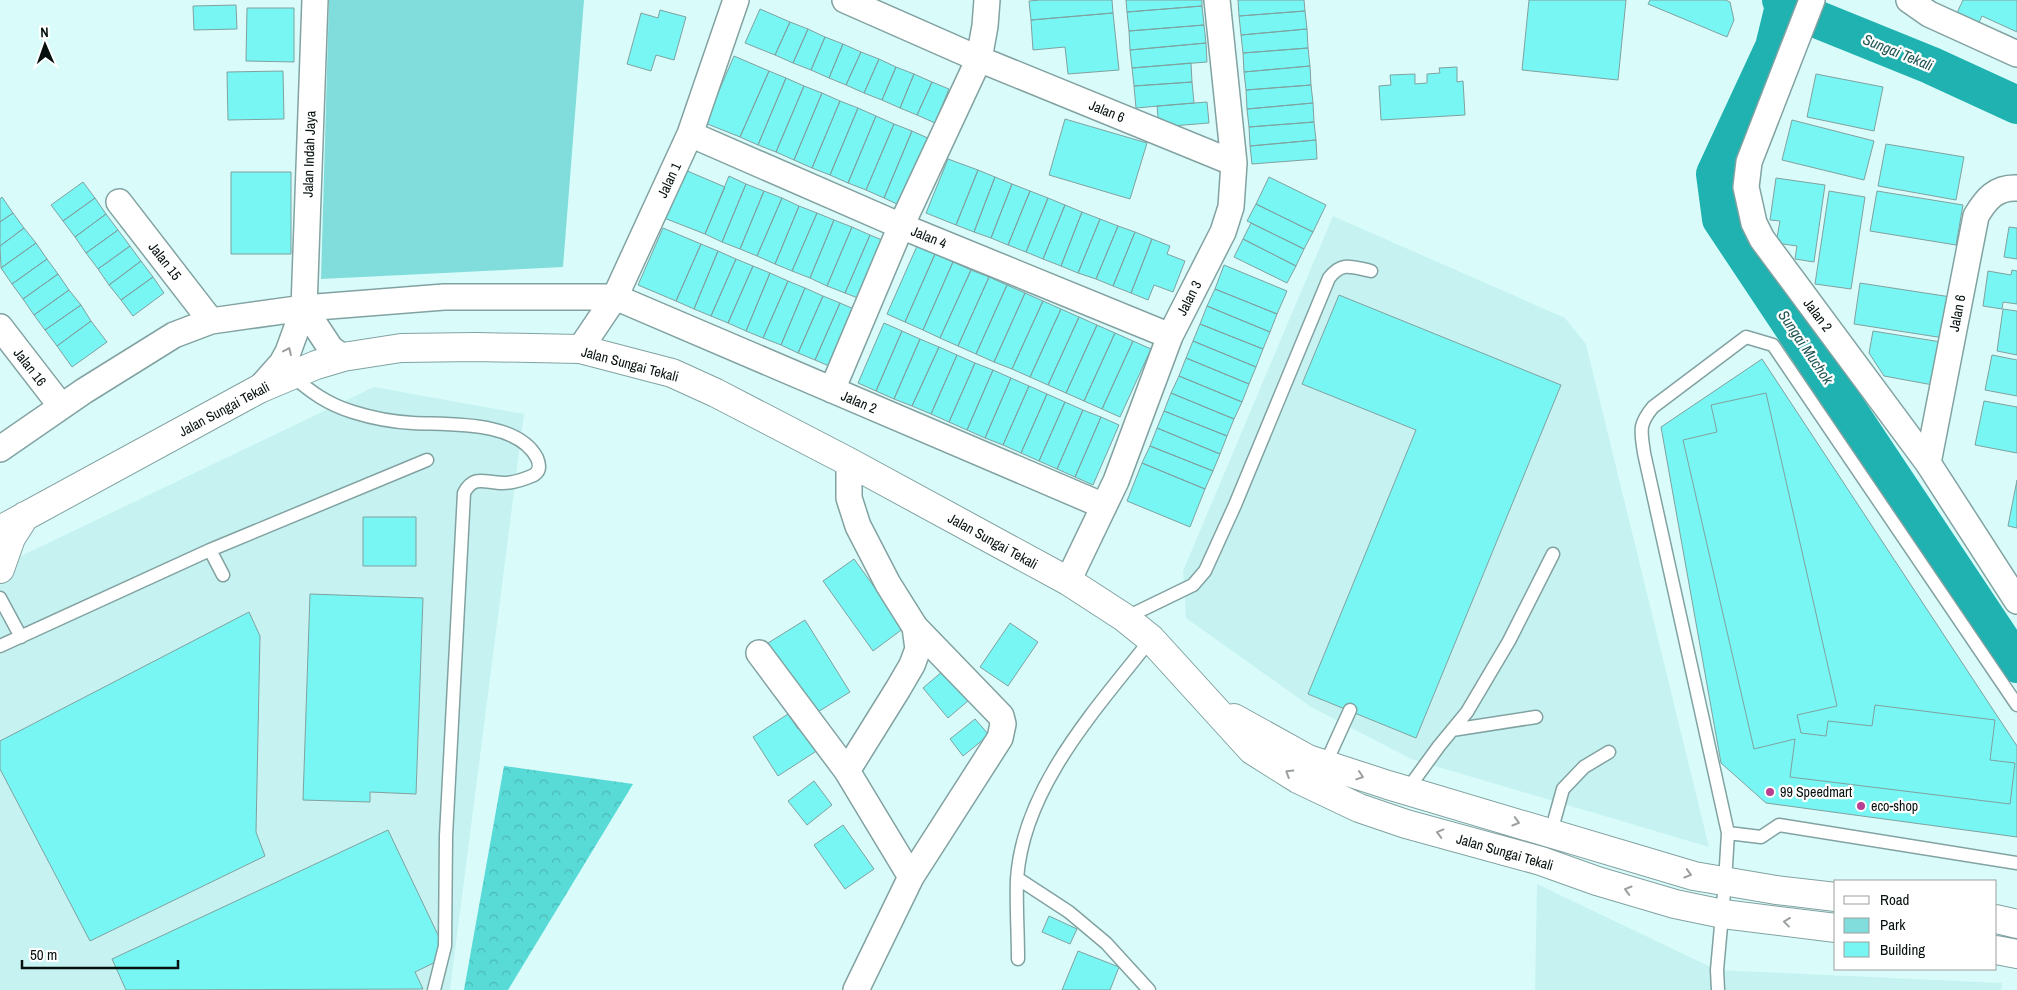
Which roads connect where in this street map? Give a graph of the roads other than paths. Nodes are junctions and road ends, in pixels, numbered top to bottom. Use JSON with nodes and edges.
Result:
{"nodes":[{"id":1,"x":314,"y":0,"type":"edge"},
{"id":2,"x":736,"y":0,"type":"edge"},
{"id":3,"x":845,"y":0,"type":"edge"},
{"id":4,"x":987,"y":0,"type":"edge"},
{"id":5,"x":1217,"y":0,"type":"edge"},
{"id":6,"x":1812,"y":0,"type":"edge"},
{"id":7,"x":1909,"y":0,"type":"edge"},
{"id":8,"x":2017,"y":54,"type":"edge"},
{"id":9,"x":979,"y":59,"type":"junction"},
{"id":10,"x":690,"y":134,"type":"junction"},
{"id":11,"x":1234,"y":163,"type":"junction"},
{"id":12,"x":2017,"y":188,"type":"edge"},
{"id":13,"x":119,"y":202,"type":"dead end"},
{"id":14,"x":901,"y":226,"type":"junction"},
{"id":15,"x":1371,"y":271,"type":"dead end"},
{"id":16,"x":615,"y":297,"type":"junction"},
{"id":17,"x":304,"y":308,"type":"junction"},
{"id":18,"x":211,"y":321,"type":"junction"},
{"id":19,"x":0,"y":328,"type":"edge"},
{"id":20,"x":1170,"y":336,"type":"junction"},
{"id":21,"x":580,"y":349,"type":"junction"},
{"id":22,"x":343,"y":358,"type":"junction"},
{"id":23,"x":291,"y":375,"type":"junction"},
{"id":24,"x":259,"y":389,"type":"junction"},
{"id":25,"x":832,"y":390,"type":"junction"},
{"id":26,"x":61,"y":406,"type":"junction"},
{"id":27,"x":0,"y":450,"type":"edge"},
{"id":28,"x":428,"y":460,"type":"dead end"},
{"id":29,"x":849,"y":462,"type":"junction"},
{"id":30,"x":1928,"y":463,"type":"junction"},
{"id":31,"x":1104,"y":506,"type":"junction"},
{"id":32,"x":26,"y":516,"type":"junction"},
{"id":33,"x":0,"y":530,"type":"edge"},
{"id":34,"x":210,"y":550,"type":"junction"},
{"id":35,"x":1553,"y":554,"type":"dead end"},
{"id":36,"x":0,"y":569,"type":"edge"},
{"id":37,"x":223,"y":575,"type":"dead end"},
{"id":38,"x":1068,"y":581,"type":"junction"},
{"id":39,"x":0,"y":598,"type":"edge"},
{"id":40,"x":2017,"y":601,"type":"edge"},
{"id":41,"x":1125,"y":618,"type":"junction"},
{"id":42,"x":914,"y":627,"type":"junction"},
{"id":43,"x":21,"y":637,"type":"junction"},
{"id":44,"x":1151,"y":639,"type":"junction"},
{"id":45,"x":0,"y":646,"type":"edge"},
{"id":46,"x":759,"y":653,"type":"dead end"},
{"id":47,"x":1207,"y":701,"type":"junction"},
{"id":48,"x":2017,"y":705,"type":"edge"},
{"id":49,"x":1350,"y":710,"type":"dead end"},
{"id":50,"x":1536,"y":717,"type":"dead end"},
{"id":51,"x":1452,"y":730,"type":"junction"},
{"id":52,"x":1608,"y":752,"type":"dead end"},
{"id":53,"x":1325,"y":765,"type":"junction"},
{"id":54,"x":847,"y":771,"type":"junction"},
{"id":55,"x":1407,"y":790,"type":"junction"},
{"id":56,"x":1551,"y":832,"type":"junction"},
{"id":57,"x":1728,"y":833,"type":"junction"},
{"id":58,"x":2017,"y":863,"type":"edge"},
{"id":59,"x":911,"y":877,"type":"junction"},
{"id":60,"x":1017,"y":878,"type":"junction"},
{"id":61,"x":1725,"y":882,"type":"junction"},
{"id":62,"x":1834,"y":897,"type":"edge"},
{"id":63,"x":1723,"y":914,"type":"junction"},
{"id":64,"x":1997,"y":920,"type":"edge"},
{"id":65,"x":2017,"y":924,"type":"edge"},
{"id":66,"x":1834,"y":928,"type":"edge"},
{"id":67,"x":1997,"y":950,"type":"edge"},
{"id":68,"x":2017,"y":954,"type":"edge"},
{"id":69,"x":1018,"y":959,"type":"dead end"},
{"id":70,"x":434,"y":990,"type":"edge"},
{"id":71,"x":856,"y":990,"type":"edge"},
{"id":72,"x":1149,"y":990,"type":"edge"},
{"id":73,"x":1718,"y":990,"type":"edge"}],
"edges":[{"from":1,"to":17,"type":"street","name":"Jalan Indah Jaya"},
{"from":2,"to":10,"type":"street","name":"Jalan 1"},
{"from":3,"to":9,"type":"street","name":"Jalan 6"},
{"from":4,"to":9,"type":"street"},
{"from":5,"to":11,"type":"street","name":"Jalan 3"},
{"from":6,"to":30,"type":"street","name":"Jalan 2"},
{"from":7,"to":8,"type":"street"},
{"from":9,"to":11,"type":"street","name":"Jalan 6"},
{"from":9,"to":14,"type":"street"},
{"from":10,"to":14,"type":"street","name":"Jalan 4"},
{"from":10,"to":16,"type":"street","name":"Jalan 1"},
{"from":11,"to":20,"type":"street","name":"Jalan 3"},
{"from":12,"to":30,"type":"street","name":"Jalan 6"},
{"from":13,"to":18,"type":"street","name":"Jalan 15"},
{"from":14,"to":20,"type":"street","name":"Jalan 4"},
{"from":14,"to":25,"type":"street"},
{"from":15,"to":41,"type":"lane"},
{"from":16,"to":17,"type":"street"},
{"from":16,"to":21,"type":"street","name":"Jalan 1"},
{"from":16,"to":25,"type":"street","name":"Jalan 2"},
{"from":17,"to":18,"type":"street"},
{"from":17,"to":22,"type":"street"},
{"from":24,"to":17,"type":"street","name":"Jalan Indah Jaya","one_way":true},
{"from":18,"to":26,"type":"street"},
{"from":19,"to":26,"type":"street","name":"Jalan 16"},
{"from":20,"to":31,"type":"street","name":"Jalan 3"},
{"from":21,"to":22,"type":"street","name":"Jalan Sungai Tekali"},
{"from":21,"to":29,"type":"street","name":"Jalan Sungai Tekali"},
{"from":22,"to":23,"type":"street","name":"Jalan Sungai Tekali"},
{"from":23,"to":24,"type":"street","name":"Jalan Sungai Tekali"},
{"from":23,"to":70,"type":"lane"},
{"from":24,"to":32,"type":"street","name":"Jalan Sungai Tekali"},
{"from":25,"to":31,"type":"street","name":"Jalan 2"},
{"from":26,"to":27,"type":"street"},
{"from":28,"to":34,"type":"lane"},
{"from":29,"to":38,"type":"street","name":"Jalan Sungai Tekali"},
{"from":29,"to":42,"type":"street"},
{"from":30,"to":40,"type":"street","name":"Jalan 2"},
{"from":31,"to":38,"type":"street","name":"Jalan 3"},
{"from":32,"to":33,"type":"street","name":"Jalan Sungai Tekali"},
{"from":32,"to":36,"type":"street"},
{"from":34,"to":37,"type":"lane"},
{"from":34,"to":43,"type":"lane"},
{"from":35,"to":51,"type":"lane"},
{"from":38,"to":41,"type":"street","name":"Jalan Sungai Tekali"},
{"from":39,"to":43,"type":"lane"},
{"from":41,"to":44,"type":"street","name":"Jalan Sungai Tekali"},
{"from":42,"to":54,"type":"street"},
{"from":42,"to":59,"type":"street"},
{"from":43,"to":45,"type":"lane"},
{"from":44,"to":47,"type":"street","name":"Jalan Sungai Tekali"},
{"from":44,"to":60,"type":"lane"},
{"from":46,"to":54,"type":"street"},
{"from":47,"to":53,"type":"street","name":"Jalan Sungai Tekali"},
{"from":63,"to":47,"type":"street","name":"Jalan Sungai Tekali","one_way":true},
{"from":48,"to":57,"type":"lane"},
{"from":49,"to":53,"type":"lane"},
{"from":50,"to":51,"type":"lane"},
{"from":51,"to":55,"type":"lane"},
{"from":52,"to":56,"type":"lane"},
{"from":53,"to":55,"type":"street","name":"Jalan Sungai Tekali","one_way":true},
{"from":54,"to":59,"type":"street"},
{"from":55,"to":56,"type":"street","name":"Jalan Sungai Tekali","one_way":true},
{"from":56,"to":61,"type":"street","name":"Jalan Sungai Tekali","one_way":true},
{"from":57,"to":58,"type":"lane"},
{"from":57,"to":61,"type":"lane"},
{"from":59,"to":71,"type":"street"},
{"from":60,"to":69,"type":"lane"},
{"from":60,"to":72,"type":"lane"},
{"from":61,"to":62,"type":"street","name":"Jalan Sungai Tekali"},
{"from":61,"to":63,"type":"lane"},
{"from":66,"to":63,"type":"street","name":"Jalan Sungai Tekali","one_way":true},
{"from":63,"to":73,"type":"lane"},
{"from":64,"to":65,"type":"street"},
{"from":67,"to":68,"type":"street"}]}
